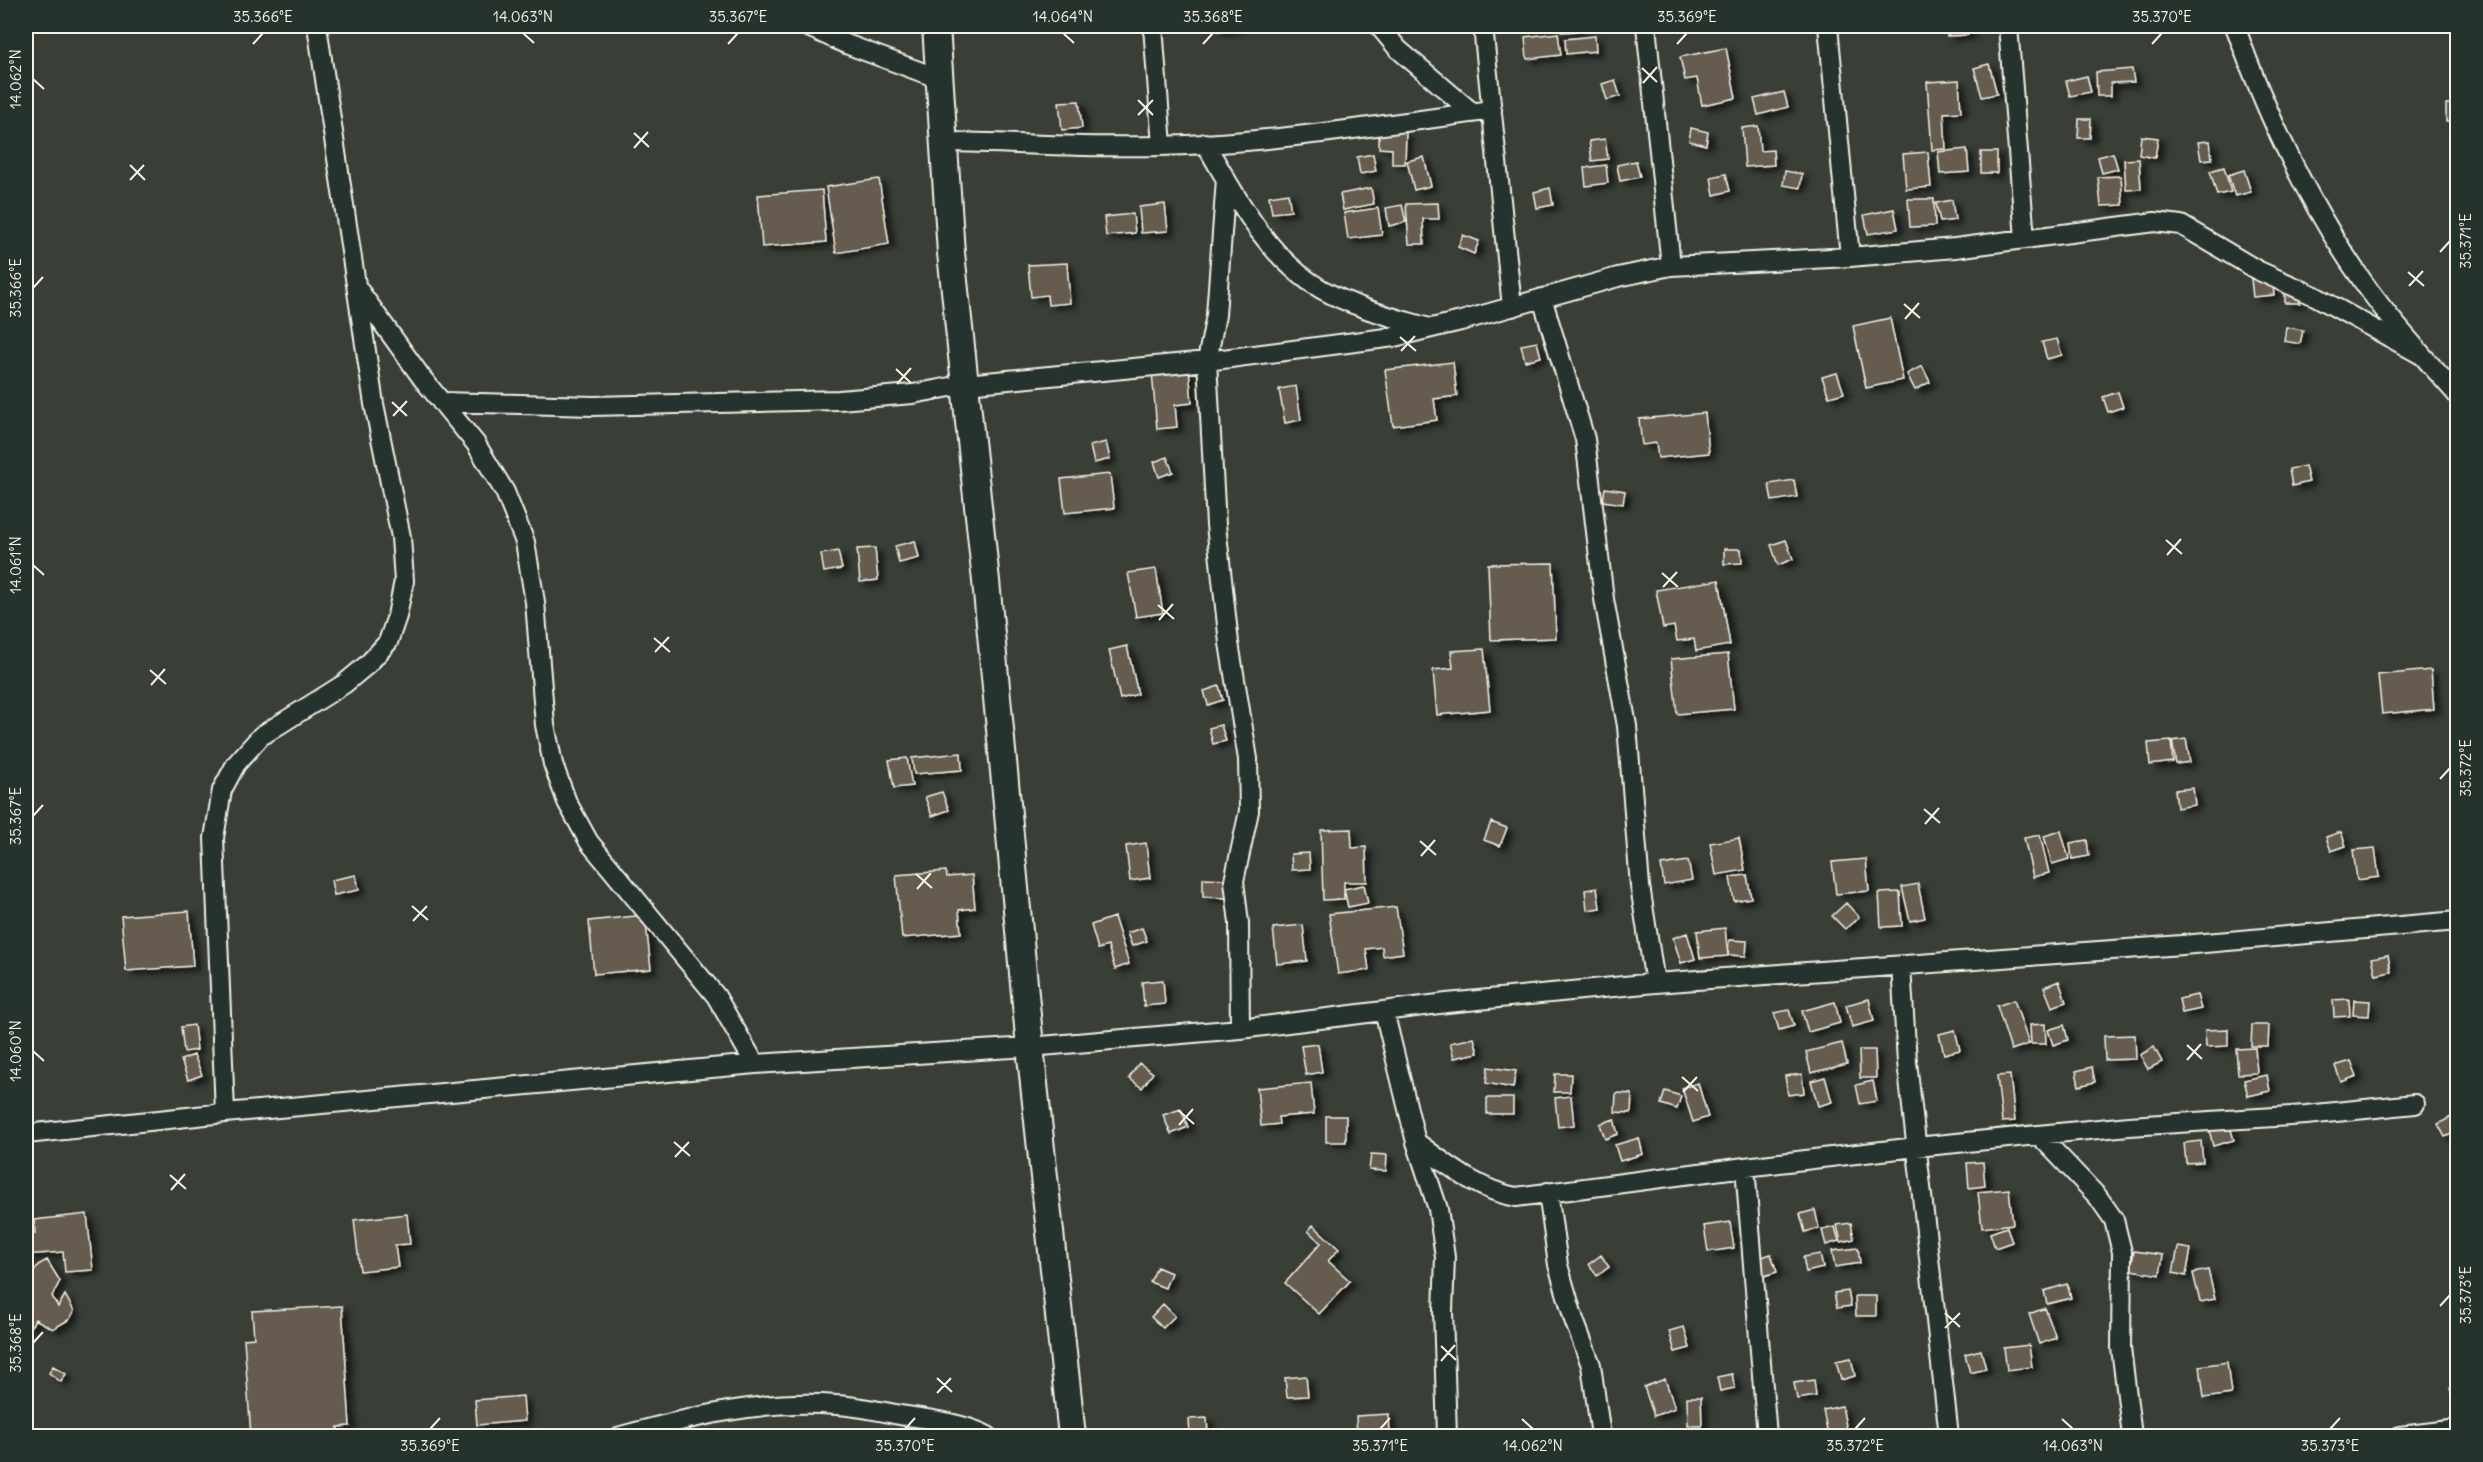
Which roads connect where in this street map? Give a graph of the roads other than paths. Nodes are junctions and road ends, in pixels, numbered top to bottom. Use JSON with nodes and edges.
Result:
{"nodes":[{"id":1,"x":317,"y":26,"type":"edge"},
{"id":2,"x":806,"y":26,"type":"edge"},
{"id":3,"x":936,"y":26,"type":"edge"},
{"id":4,"x":1153,"y":26,"type":"edge"},
{"id":5,"x":1379,"y":26,"type":"edge"},
{"id":6,"x":1483,"y":26,"type":"edge"},
{"id":7,"x":1646,"y":26,"type":"edge"},
{"id":8,"x":1828,"y":26,"type":"edge"},
{"id":9,"x":2008,"y":26,"type":"edge"},
{"id":10,"x":2235,"y":26,"type":"edge"},
{"id":11,"x":940,"y":79,"type":"junction"},
{"id":12,"x":1492,"y":110,"type":"junction"},
{"id":13,"x":1473,"y":113,"type":"junction"},
{"id":14,"x":945,"y":142,"type":"junction"},
{"id":15,"x":1204,"y":143,"type":"junction"},
{"id":16,"x":1162,"y":146,"type":"junction"},
{"id":17,"x":1226,"y":179,"type":"junction"},
{"id":18,"x":2025,"y":239,"type":"junction"},
{"id":19,"x":1851,"y":257,"type":"junction"},
{"id":20,"x":1671,"y":266,"type":"junction"},
{"id":21,"x":355,"y":285,"type":"junction"},
{"id":22,"x":1542,"y":298,"type":"junction"},
{"id":23,"x":1512,"y":307,"type":"junction"},
{"id":24,"x":1431,"y":328,"type":"junction"},
{"id":25,"x":2423,"y":356,"type":"junction"},
{"id":26,"x":1207,"y":361,"type":"junction"},
{"id":27,"x":966,"y":384,"type":"junction"},
{"id":28,"x":2457,"y":396,"type":"edge"},
{"id":29,"x":441,"y":402,"type":"junction"},
{"id":30,"x":2457,"y":921,"type":"edge"},
{"id":31,"x":1901,"y":966,"type":"junction"},
{"id":32,"x":1655,"y":983,"type":"junction"},
{"id":33,"x":1384,"y":1011,"type":"junction"},
{"id":34,"x":1240,"y":1029,"type":"junction"},
{"id":35,"x":1030,"y":1047,"type":"junction"},
{"id":36,"x":755,"y":1065,"type":"junction"},
{"id":37,"x":2415,"y":1104,"type":"dead end"},
{"id":38,"x":225,"y":1113,"type":"junction"},
{"id":39,"x":26,"y":1134,"type":"edge"},
{"id":40,"x":2039,"y":1135,"type":"junction"},
{"id":41,"x":1416,"y":1142,"type":"junction"},
{"id":42,"x":1916,"y":1147,"type":"junction"},
{"id":43,"x":1745,"y":1167,"type":"junction"},
{"id":44,"x":1548,"y":1192,"type":"junction"},
{"id":45,"x":2457,"y":1429,"type":"edge"},
{"id":46,"x":621,"y":1437,"type":"edge"},
{"id":47,"x":988,"y":1437,"type":"edge"},
{"id":48,"x":1072,"y":1437,"type":"edge"},
{"id":49,"x":1448,"y":1437,"type":"edge"},
{"id":50,"x":1601,"y":1437,"type":"edge"},
{"id":51,"x":1767,"y":1437,"type":"edge"},
{"id":52,"x":1948,"y":1437,"type":"edge"},
{"id":53,"x":2132,"y":1437,"type":"edge"},
{"id":54,"x":2400,"y":1437,"type":"edge"}],
"edges":[{"from":1,"to":21,"type":"street"},
{"from":2,"to":11,"type":"street"},
{"from":3,"to":11,"type":"street"},
{"from":4,"to":16,"type":"street"},
{"from":5,"to":13,"type":"street"},
{"from":6,"to":12,"type":"street"},
{"from":7,"to":20,"type":"street"},
{"from":8,"to":19,"type":"street"},
{"from":9,"to":18,"type":"street"},
{"from":10,"to":25,"type":"street"},
{"from":11,"to":14,"type":"street"},
{"from":12,"to":13,"type":"street"},
{"from":12,"to":23,"type":"street"},
{"from":13,"to":15,"type":"street"},
{"from":14,"to":16,"type":"street"},
{"from":14,"to":27,"type":"street"},
{"from":15,"to":16,"type":"street"},
{"from":15,"to":17,"type":"street"},
{"from":17,"to":24,"type":"street"},
{"from":17,"to":26,"type":"street"},
{"from":18,"to":19,"type":"street"},
{"from":18,"to":25,"type":"street"},
{"from":19,"to":20,"type":"street"},
{"from":20,"to":22,"type":"street"},
{"from":21,"to":29,"type":"street"},
{"from":21,"to":38,"type":"street"},
{"from":22,"to":23,"type":"street"},
{"from":22,"to":32,"type":"street"},
{"from":23,"to":24,"type":"street"},
{"from":24,"to":26,"type":"street"},
{"from":25,"to":28,"type":"street"},
{"from":26,"to":27,"type":"street"},
{"from":26,"to":34,"type":"street"},
{"from":27,"to":29,"type":"street"},
{"from":27,"to":35,"type":"street"},
{"from":29,"to":36,"type":"street"},
{"from":30,"to":31,"type":"street"},
{"from":31,"to":32,"type":"street"},
{"from":31,"to":42,"type":"street"},
{"from":32,"to":33,"type":"street"},
{"from":33,"to":34,"type":"street"},
{"from":33,"to":41,"type":"street"},
{"from":34,"to":35,"type":"street"},
{"from":35,"to":36,"type":"street"},
{"from":35,"to":48,"type":"street"},
{"from":36,"to":38,"type":"street"},
{"from":37,"to":40,"type":"street"},
{"from":38,"to":39,"type":"street"},
{"from":40,"to":42,"type":"street"},
{"from":40,"to":53,"type":"street"},
{"from":41,"to":44,"type":"street"},
{"from":41,"to":49,"type":"street"},
{"from":42,"to":43,"type":"street"},
{"from":42,"to":52,"type":"street"},
{"from":43,"to":44,"type":"street"},
{"from":43,"to":51,"type":"street"},
{"from":44,"to":50,"type":"street"},
{"from":45,"to":54,"type":"street"},
{"from":46,"to":47,"type":"street"}]}
